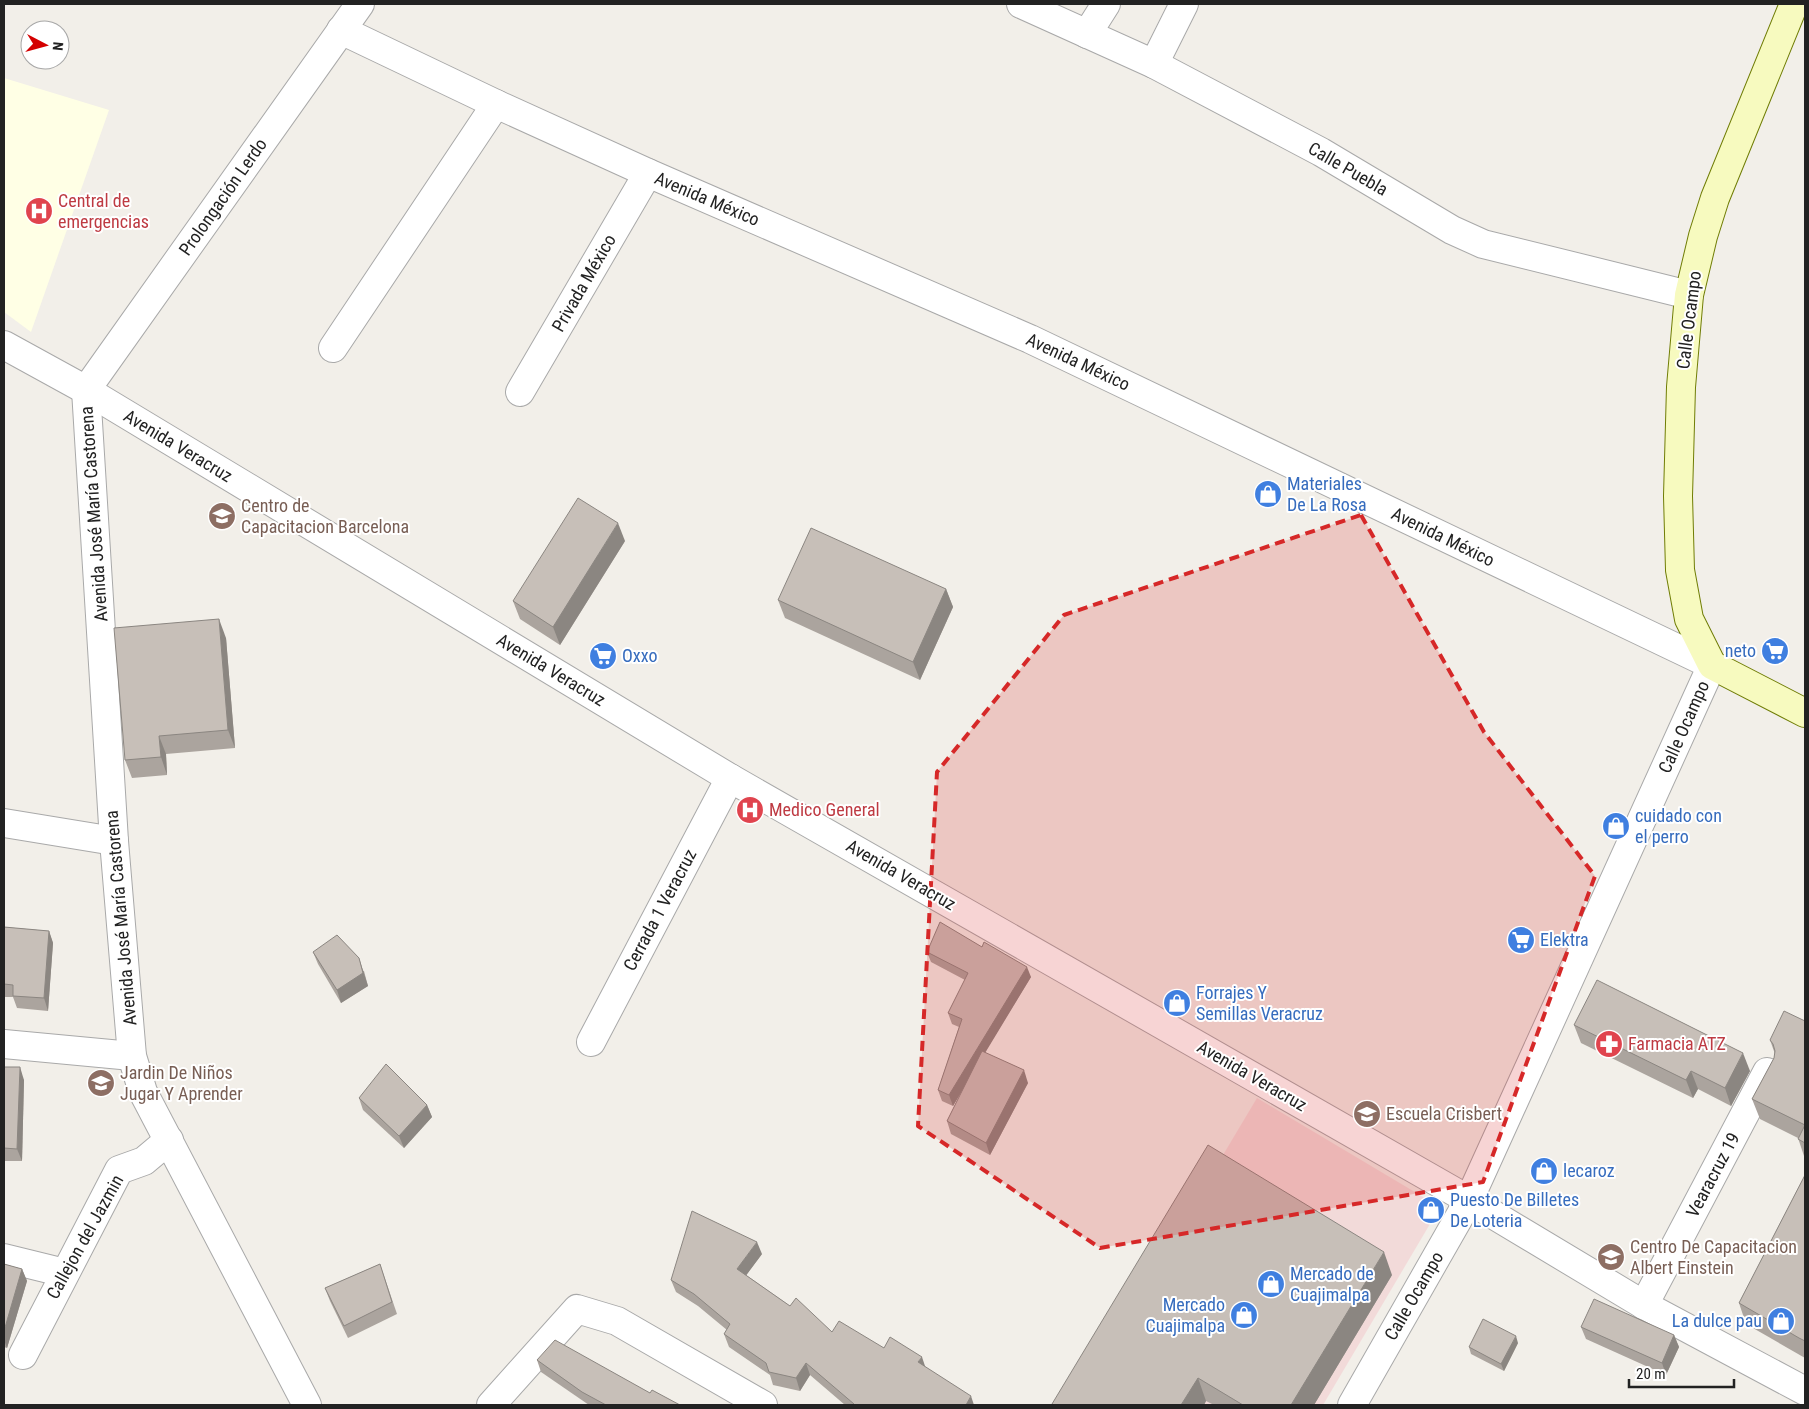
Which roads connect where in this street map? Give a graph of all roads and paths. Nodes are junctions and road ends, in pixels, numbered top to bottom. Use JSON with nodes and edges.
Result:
{"nodes":[{"id":1,"x":360,"y":4,"type":"edge"},
{"id":2,"x":1021,"y":4,"type":"edge"},
{"id":3,"x":1106,"y":4,"type":"edge"},
{"id":4,"x":1184,"y":4,"type":"edge"},
{"id":5,"x":1794,"y":4,"type":"edge"},
{"id":6,"x":341,"y":30,"type":"junction"},
{"id":7,"x":1088,"y":34,"type":"junction"},
{"id":8,"x":1154,"y":64,"type":"junction"},
{"id":9,"x":496,"y":104,"type":"junction"},
{"id":10,"x":648,"y":173,"type":"junction"},
{"id":11,"x":1689,"y":295,"type":"junction"},
{"id":12,"x":4,"y":345,"type":"edge"},
{"id":13,"x":333,"y":348,"type":"dead end"},
{"id":14,"x":86,"y":390,"type":"junction"},
{"id":15,"x":520,"y":392,"type":"dead end"},
{"id":16,"x":1712,"y":665,"type":"junction"},
{"id":17,"x":1805,"y":713,"type":"edge"},
{"id":18,"x":730,"y":778,"type":"junction"},
{"id":19,"x":4,"y":823,"type":"edge"},
{"id":20,"x":114,"y":841,"type":"junction"},
{"id":21,"x":591,"y":1042,"type":"dead end"},
{"id":22,"x":4,"y":1044,"type":"edge"},
{"id":23,"x":132,"y":1056,"type":"junction"},
{"id":24,"x":1767,"y":1072,"type":"edge"},
{"id":25,"x":169,"y":1140,"type":"junction"},
{"id":26,"x":1469,"y":1200,"type":"junction"},
{"id":27,"x":4,"y":1258,"type":"edge"},
{"id":28,"x":65,"y":1273,"type":"junction"},
{"id":29,"x":1644,"y":1305,"type":"junction"},
{"id":30,"x":22,"y":1355,"type":"dead end"},
{"id":31,"x":1805,"y":1391,"type":"edge"},
{"id":32,"x":307,"y":1405,"type":"edge"},
{"id":33,"x":491,"y":1405,"type":"edge"},
{"id":34,"x":763,"y":1405,"type":"edge"},
{"id":35,"x":1352,"y":1405,"type":"edge"}],
"edges":[{"from":1,"to":6,"type":"street","name":"Prolongación Lerdo"},
{"from":2,"to":7,"type":"street","name":"Calle Puebla"},
{"from":3,"to":7,"type":"street"},
{"from":4,"to":8,"type":"street"},
{"from":5,"to":11,"type":"main road","name":"Calle Ocampo"},
{"from":6,"to":9,"type":"street","name":"Avenida México"},
{"from":6,"to":14,"type":"street","name":"Prolongación Lerdo"},
{"from":7,"to":8,"type":"street","name":"Calle Puebla"},
{"from":8,"to":11,"type":"street","name":"Calle Puebla"},
{"from":9,"to":10,"type":"street","name":"Avenida México"},
{"from":9,"to":13,"type":"street"},
{"from":10,"to":15,"type":"street","name":"Privada México"},
{"from":10,"to":16,"type":"street","name":"Avenida México"},
{"from":11,"to":16,"type":"main road","name":"Calle Ocampo"},
{"from":12,"to":14,"type":"street","name":"Avenida Veracruz"},
{"from":14,"to":18,"type":"street","name":"Avenida Veracruz"},
{"from":14,"to":20,"type":"street","name":"Avenida José María Castorena"},
{"from":16,"to":17,"type":"main road","name":"Avenida México"},
{"from":16,"to":26,"type":"street","name":"Calle Ocampo"},
{"from":18,"to":21,"type":"street","name":"Cerrada 1 Veracruz"},
{"from":18,"to":26,"type":"street","name":"Avenida Veracruz"},
{"from":19,"to":20,"type":"street"},
{"from":20,"to":23,"type":"street","name":"Avenida José María Castorena"},
{"from":22,"to":23,"type":"street"},
{"from":23,"to":25,"type":"street","name":"Avenida José María Castorena"},
{"from":24,"to":29,"type":"street","name":"Vearacruz 19"},
{"from":25,"to":28,"type":"street","name":"Callejon del Jazmin"},
{"from":25,"to":32,"type":"street","name":"Avenida José María Castorena"},
{"from":26,"to":29,"type":"street","name":"Avenida Veracruz"},
{"from":26,"to":35,"type":"street","name":"Calle Ocampo"},
{"from":27,"to":28,"type":"street"},
{"from":28,"to":30,"type":"street","name":"Callejon del Jazmin"},
{"from":29,"to":31,"type":"street","name":"Avenida Veracruz"},
{"from":33,"to":34,"type":"street"}]}
